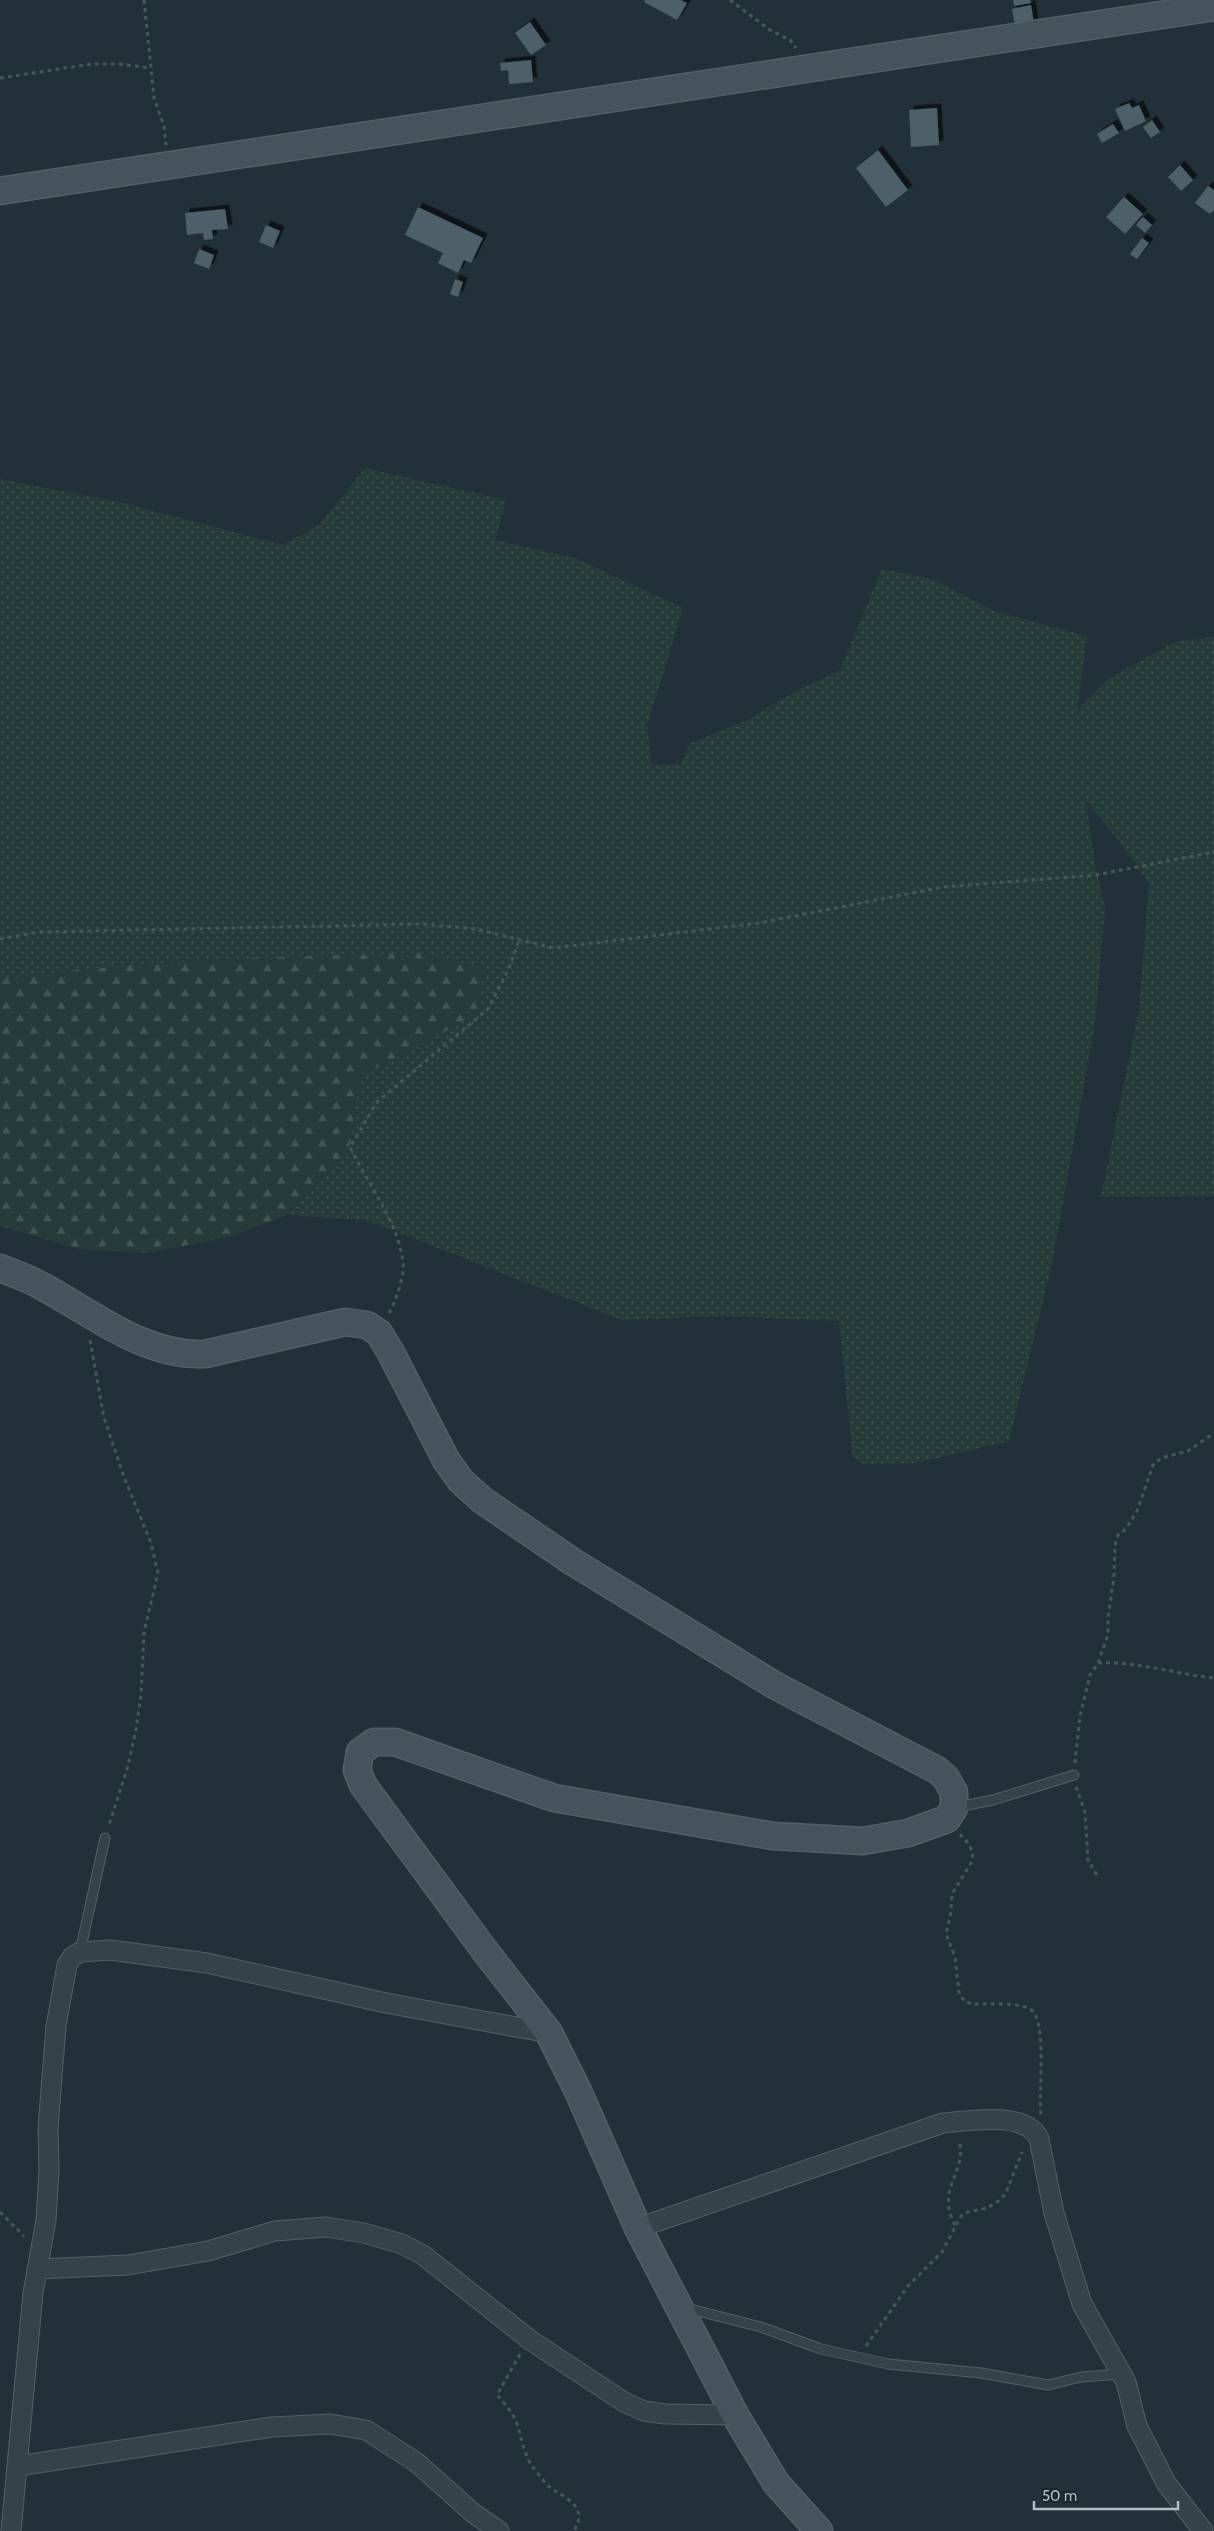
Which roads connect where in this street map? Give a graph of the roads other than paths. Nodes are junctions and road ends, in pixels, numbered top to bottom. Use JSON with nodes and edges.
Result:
{"nodes":[{"id":1,"x":1214,"y":8,"type":"edge"},
{"id":2,"x":0,"y":191,"type":"edge"},
{"id":3,"x":0,"y":1268,"type":"edge"},
{"id":4,"x":1074,"y":1775,"type":"dead end"},
{"id":5,"x":951,"y":1813,"type":"junction"},
{"id":6,"x":105,"y":1838,"type":"road end"},
{"id":7,"x":80,"y":1952,"type":"junction"},
{"id":8,"x":549,"y":2034,"type":"junction"},
{"id":9,"x":638,"y":2228,"type":"junction"},
{"id":10,"x":39,"y":2260,"type":"junction"},
{"id":11,"x":679,"y":2306,"type":"junction"},
{"id":12,"x":1121,"y":2374,"type":"junction"},
{"id":13,"x":735,"y":2415,"type":"junction"},
{"id":14,"x":18,"y":2466,"type":"junction"},
{"id":15,"x":10,"y":2531,"type":"edge"},
{"id":16,"x":499,"y":2531,"type":"edge"},
{"id":17,"x":819,"y":2531,"type":"edge"},
{"id":18,"x":1204,"y":2531,"type":"edge"}],
"edges":[{"from":1,"to":2,"type":"main road"},
{"from":3,"to":5,"type":"main road"},
{"from":4,"to":5,"type":"lane"},
{"from":5,"to":8,"type":"main road"},
{"from":6,"to":7,"type":"lane"},
{"from":7,"to":8,"type":"street"},
{"from":7,"to":10,"type":"street"},
{"from":8,"to":9,"type":"main road"},
{"from":9,"to":11,"type":"main road"},
{"from":9,"to":12,"type":"street"},
{"from":10,"to":13,"type":"street"},
{"from":10,"to":14,"type":"street"},
{"from":11,"to":12,"type":"lane"},
{"from":11,"to":13,"type":"main road"},
{"from":12,"to":18,"type":"street"},
{"from":13,"to":17,"type":"main road"},
{"from":14,"to":15,"type":"street"},
{"from":14,"to":16,"type":"street"}]}
